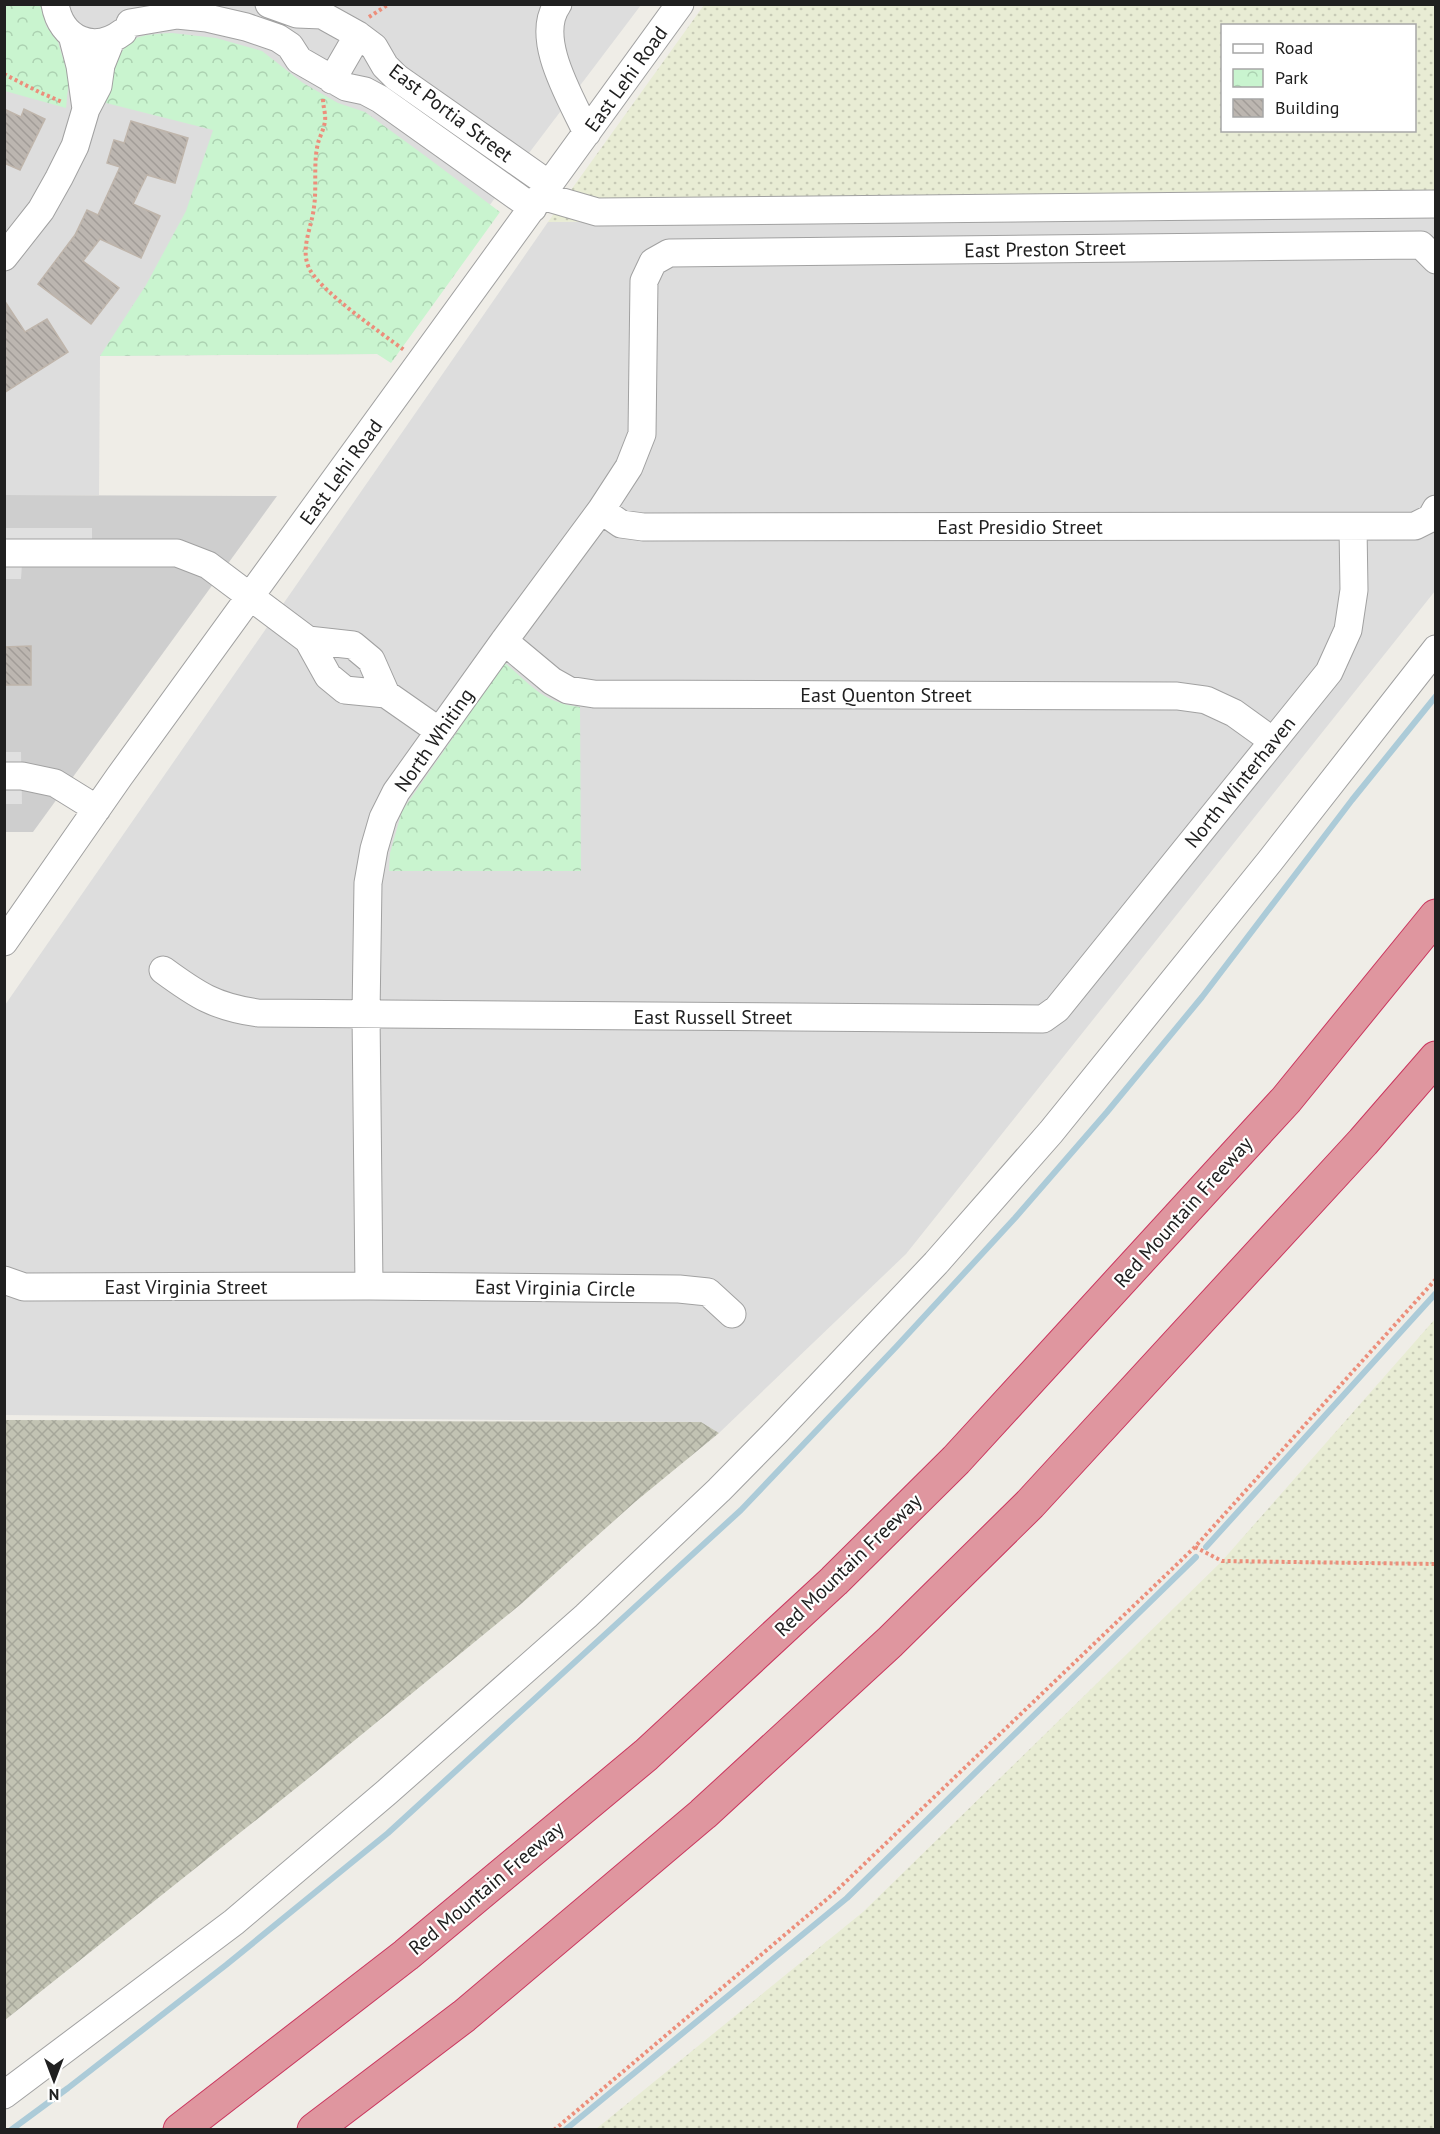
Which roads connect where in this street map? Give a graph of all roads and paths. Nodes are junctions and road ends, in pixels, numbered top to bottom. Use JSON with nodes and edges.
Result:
{"nodes":[{"id":1,"x":55,"y":4,"type":"edge"},
{"id":2,"x":269,"y":4,"type":"edge"},
{"id":3,"x":558,"y":4,"type":"edge"},
{"id":4,"x":680,"y":4,"type":"edge"},
{"id":5,"x":126,"y":22,"type":"edge"},
{"id":6,"x":72,"y":35,"type":"junction"},
{"id":7,"x":358,"y":35,"type":"junction"},
{"id":8,"x":4,"y":74,"type":"edge"},
{"id":9,"x":332,"y":80,"type":"junction"},
{"id":10,"x":86,"y":109,"type":"junction"},
{"id":11,"x":587,"y":133,"type":"junction"},
{"id":12,"x":541,"y":196,"type":"junction"},
{"id":13,"x":1436,"y":204,"type":"edge"},
{"id":14,"x":669,"y":253,"type":"joint"},
{"id":15,"x":1428,"y":253,"type":"edge"},
{"id":16,"x":4,"y":257,"type":"edge"},
{"id":17,"x":421,"y":363,"type":"junction"},
{"id":18,"x":1436,"y":509,"type":"edge"},
{"id":19,"x":601,"y":510,"type":"junction"},
{"id":20,"x":1353,"y":527,"type":"junction"},
{"id":21,"x":4,"y":553,"type":"edge"},
{"id":22,"x":250,"y":597,"type":"junction"},
{"id":23,"x":308,"y":640,"type":"junction"},
{"id":24,"x":504,"y":641,"type":"junction"},
{"id":25,"x":1436,"y":650,"type":"edge"},
{"id":26,"x":386,"y":694,"type":"junction"},
{"id":27,"x":440,"y":731,"type":"junction"},
{"id":28,"x":1273,"y":741,"type":"junction"},
{"id":29,"x":4,"y":776,"type":"edge"},
{"id":30,"x":97,"y":809,"type":"junction"},
{"id":31,"x":1436,"y":916,"type":"edge"},
{"id":32,"x":4,"y":942,"type":"edge"},
{"id":33,"x":163,"y":970,"type":"dead end"},
{"id":34,"x":1057,"y":1009,"type":"joint"},
{"id":35,"x":366,"y":1014,"type":"junction"},
{"id":36,"x":1436,"y":1058,"type":"edge"},
{"id":37,"x":1436,"y":1279,"type":"edge"},
{"id":38,"x":4,"y":1280,"type":"edge"},
{"id":39,"x":369,"y":1286,"type":"junction"},
{"id":40,"x":732,"y":1314,"type":"dead end"},
{"id":41,"x":1195,"y":1547,"type":"junction"},
{"id":42,"x":1436,"y":1564,"type":"edge"},
{"id":43,"x":4,"y":2095,"type":"edge"},
{"id":44,"x":180,"y":2130,"type":"edge"},
{"id":45,"x":314,"y":2130,"type":"edge"},
{"id":46,"x":554,"y":2130,"type":"edge"}],
"edges":[{"from":1,"to":6,"type":"street"},
{"from":2,"to":7,"type":"street","name":"East Portia Street"},
{"from":3,"to":11,"type":"street"},
{"from":4,"to":11,"type":"street","name":"East Lehi Road"},
{"from":5,"to":6,"type":"street","name":"East Portia Street"},
{"from":5,"to":9,"type":"street","name":"East Portia Street"},
{"from":5,"to":10,"type":"street"},
{"from":6,"to":10,"type":"street"},
{"from":7,"to":9,"type":"street"},
{"from":7,"to":12,"type":"street","name":"East Portia Street"},
{"from":8,"to":10,"type":"path"},
{"from":9,"to":12,"type":"street","name":"East Portia Street"},
{"from":9,"to":17,"type":"path"},
{"from":10,"to":16,"type":"street"},
{"from":11,"to":12,"type":"street","name":"East Lehi Road"},
{"from":12,"to":13,"type":"street"},
{"from":12,"to":17,"type":"street","name":"East Lehi Road"},
{"from":14,"to":15,"type":"street","name":"East Preston Street"},
{"from":14,"to":19,"type":"street","name":"North Whiting"},
{"from":17,"to":22,"type":"street","name":"East Lehi Road"},
{"from":18,"to":20,"type":"street","name":"East Presidio Street"},
{"from":19,"to":20,"type":"street","name":"East Presidio Street"},
{"from":19,"to":24,"type":"street","name":"North Whiting"},
{"from":20,"to":28,"type":"street","name":"North Winterhaven"},
{"from":21,"to":22,"type":"street"},
{"from":22,"to":23,"type":"street"},
{"from":22,"to":30,"type":"street","name":"East Lehi Road"},
{"from":23,"to":26,"type":"street"},
{"from":23,"to":26,"type":"street"},
{"from":24,"to":27,"type":"street","name":"North Whiting"},
{"from":24,"to":28,"type":"street","name":"East Quenton Street"},
{"from":25,"to":43,"type":"street"},
{"from":26,"to":27,"type":"street"},
{"from":27,"to":35,"type":"street","name":"North Whiting"},
{"from":28,"to":34,"type":"street","name":"North Winterhaven"},
{"from":29,"to":30,"type":"street"},
{"from":30,"to":32,"type":"street","name":"East Lehi Road"},
{"from":31,"to":44,"type":"highway","name":"Red Mountain Freeway"},
{"from":33,"to":35,"type":"street","name":"East Russell Street"},
{"from":34,"to":35,"type":"street","name":"East Russell Street"},
{"from":35,"to":39,"type":"street","name":"North Whiting"},
{"from":36,"to":45,"type":"highway"},
{"from":37,"to":41,"type":"path"},
{"from":38,"to":39,"type":"street","name":"East Virginia Street"},
{"from":39,"to":40,"type":"street","name":"East Virginia Circle"},
{"from":41,"to":42,"type":"path"},
{"from":41,"to":46,"type":"path"}]}
